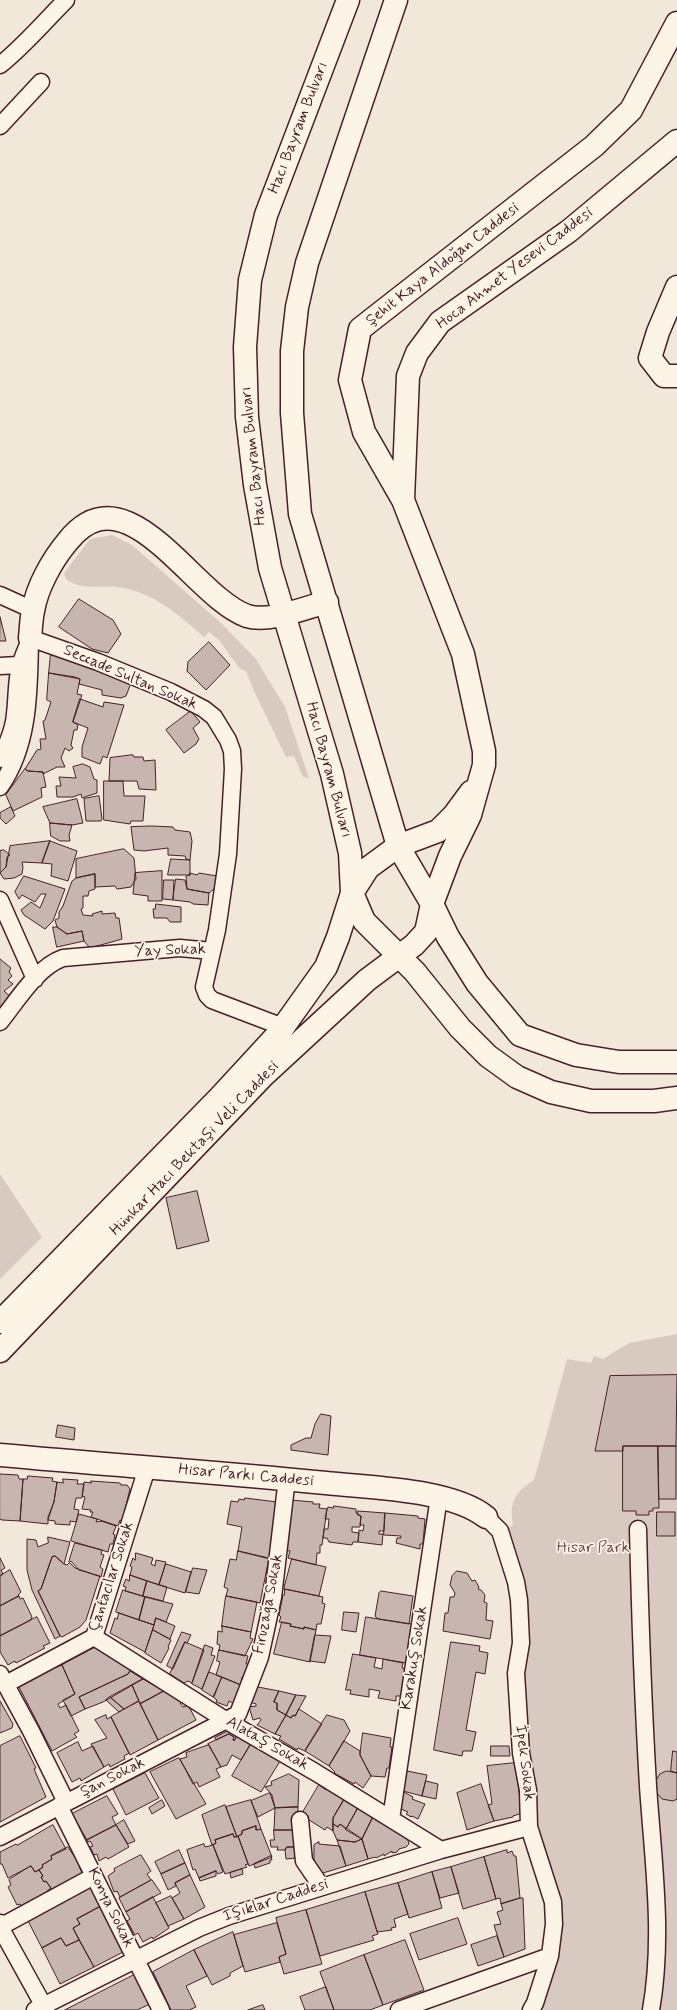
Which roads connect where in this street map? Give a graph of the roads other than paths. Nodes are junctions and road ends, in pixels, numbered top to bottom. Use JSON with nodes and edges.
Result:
{"nodes":[{"id":1,"x":66,"y":0,"type":"edge"},
{"id":2,"x":348,"y":0,"type":"edge"},
{"id":3,"x":396,"y":0,"type":"edge"},
{"id":4,"x":677,"y":23,"type":"edge"},
{"id":5,"x":0,"y":66,"type":"edge"},
{"id":6,"x":41,"y":82,"type":"dead end"},
{"id":7,"x":0,"y":126,"type":"edge"},
{"id":8,"x":677,"y":141,"type":"edge"},
{"id":9,"x":677,"y":287,"type":"edge"},
{"id":10,"x":677,"y":376,"type":"edge"},
{"id":11,"x":403,"y":500,"type":"junction"},
{"id":12,"x":0,"y":595,"type":"edge"},
{"id":13,"x":326,"y":602,"type":"junction"},
{"id":14,"x":33,"y":610,"type":"junction"},
{"id":15,"x":283,"y":614,"type":"junction"},
{"id":16,"x":30,"y":638,"type":"junction"},
{"id":17,"x":18,"y":665,"type":"junction"},
{"id":18,"x":0,"y":666,"type":"edge"},
{"id":19,"x":0,"y":759,"type":"edge"},
{"id":20,"x":479,"y":780,"type":"junction"},
{"id":21,"x":0,"y":787,"type":"edge"},
{"id":22,"x":230,"y":823,"type":"joint"},
{"id":23,"x":398,"y":846,"type":"junction"},
{"id":24,"x":352,"y":893,"type":"junction"},
{"id":25,"x":0,"y":900,"type":"edge"},
{"id":26,"x":432,"y":904,"type":"junction"},
{"id":27,"x":212,"y":951,"type":"junction"},
{"id":28,"x":398,"y":955,"type":"junction"},
{"id":29,"x":35,"y":979,"type":"junction"},
{"id":30,"x":0,"y":1022,"type":"edge"},
{"id":31,"x":283,"y":1027,"type":"junction"},
{"id":32,"x":677,"y":1062,"type":"edge"},
{"id":33,"x":677,"y":1098,"type":"edge"},
{"id":34,"x":0,"y":1322,"type":"edge"},
{"id":35,"x":0,"y":1351,"type":"edge"},
{"id":36,"x":0,"y":1455,"type":"edge"},
{"id":37,"x":147,"y":1468,"type":"junction"},
{"id":38,"x":287,"y":1478,"type":"junction"},
{"id":39,"x":439,"y":1497,"type":"junction"},
{"id":40,"x":486,"y":1517,"type":"joint"},
{"id":41,"x":638,"y":1529,"type":"dead end"},
{"id":42,"x":94,"y":1637,"type":"junction"},
{"id":43,"x":3,"y":1679,"type":"edge"},
{"id":44,"x":227,"y":1721,"type":"junction"},
{"id":45,"x":63,"y":1804,"type":"junction"},
{"id":46,"x":391,"y":1819,"type":"junction"},
{"id":47,"x":300,"y":1820,"type":"dead end"},
{"id":48,"x":529,"y":1827,"type":"junction"},
{"id":49,"x":0,"y":1837,"type":"edge"},
{"id":50,"x":441,"y":1850,"type":"junction"},
{"id":51,"x":94,"y":1876,"type":"junction"},
{"id":52,"x":321,"y":1886,"type":"junction"},
{"id":53,"x":0,"y":1927,"type":"edge"},
{"id":54,"x":550,"y":1956,"type":"junction"},
{"id":55,"x":136,"y":1960,"type":"junction"},
{"id":56,"x":42,"y":2009,"type":"edge"},
{"id":57,"x":161,"y":2010,"type":"edge"},
{"id":58,"x":399,"y":2010,"type":"edge"},
{"id":59,"x":531,"y":2010,"type":"edge"},
{"id":60,"x":651,"y":2010,"type":"edge"}],
"edges":[{"from":1,"to":5,"type":"street"},
{"from":2,"to":15,"type":"street","name":"Hacı Bayram Bulvarı"},
{"from":3,"to":13,"type":"street"},
{"from":4,"to":11,"type":"street","name":"Şehit Kaya Aldoğan Caddesi"},
{"from":6,"to":7,"type":"street"},
{"from":8,"to":11,"type":"street","name":"Hoca Ahmet Yesevi Caddesi"},
{"from":9,"to":10,"type":"street"},
{"from":11,"to":20,"type":"street","name":"Şehit Kaya Aldoğan Caddesi"},
{"from":12,"to":14,"type":"street"},
{"from":13,"to":15,"type":"street"},
{"from":13,"to":23,"type":"street"},
{"from":14,"to":15,"type":"street"},
{"from":14,"to":16,"type":"street"},
{"from":15,"to":24,"type":"street","name":"Hacı Bayram Bulvarı"},
{"from":16,"to":17,"type":"street"},
{"from":16,"to":21,"type":"street"},
{"from":16,"to":22,"type":"street","name":"Seccade Sultan Sokak"},
{"from":17,"to":18,"type":"street"},
{"from":17,"to":19,"type":"street"},
{"from":20,"to":23,"type":"street"},
{"from":20,"to":26,"type":"street","name":"Şehit Kaya Aldoğan Caddesi"},
{"from":22,"to":27,"type":"street","name":"Yay Sokak"},
{"from":23,"to":24,"type":"street"},
{"from":23,"to":26,"type":"street"},
{"from":24,"to":28,"type":"street","name":"Hacı Bayram Bulvarı"},
{"from":24,"to":31,"type":"street","name":"Hünkar Hacı Bektaşi Veli Caddesi"},
{"from":25,"to":29,"type":"street"},
{"from":26,"to":28,"type":"street"},
{"from":26,"to":32,"type":"street"},
{"from":27,"to":29,"type":"street","name":"Yay Sokak"},
{"from":27,"to":31,"type":"street"},
{"from":28,"to":33,"type":"street","name":"Hacı Bayram Bulvarı"},
{"from":28,"to":35,"type":"street","name":"Hünkar Hacı Bektaşi Veli Caddesi"},
{"from":29,"to":30,"type":"street"},
{"from":31,"to":34,"type":"street","name":"Hünkar Hacı Bektaşi Veli Caddesi"},
{"from":36,"to":37,"type":"street","name":"Hisar Parkı Caddesi"},
{"from":37,"to":38,"type":"street","name":"Hisar Parkı Caddesi"},
{"from":37,"to":42,"type":"street","name":"Çantacılar Sokak"},
{"from":38,"to":39,"type":"street","name":"Hisar Parkı Caddesi"},
{"from":38,"to":44,"type":"street","name":"Firuzağa Sokak"},
{"from":39,"to":40,"type":"street","name":"Hisar Parkı Caddesi"},
{"from":39,"to":46,"type":"street","name":"Karakuş Sokak"},
{"from":40,"to":48,"type":"street","name":"İpek Sokak"},
{"from":41,"to":60,"type":"street"},
{"from":42,"to":43,"type":"street","name":"Çantacılar Sokak"},
{"from":42,"to":44,"type":"street","name":"Alataş Sokak"},
{"from":43,"to":45,"type":"street","name":"Konya Sokak"},
{"from":44,"to":45,"type":"street","name":"Şan Sokak"},
{"from":44,"to":46,"type":"street","name":"Alataş Sokak"},
{"from":45,"to":49,"type":"street","name":"Şan Sokak"},
{"from":45,"to":51,"type":"street","name":"Konya Sokak"},
{"from":46,"to":50,"type":"street","name":"Alataş Sokak"},
{"from":47,"to":52,"type":"street"},
{"from":48,"to":50,"type":"street","name":"Işıklar Caddesi"},
{"from":48,"to":54,"type":"street","name":"İpek Sokak"},
{"from":50,"to":52,"type":"street","name":"Işıklar Caddesi"},
{"from":51,"to":53,"type":"street"},
{"from":51,"to":55,"type":"street","name":"Konya Sokak"},
{"from":52,"to":55,"type":"street","name":"Işıklar Caddesi"},
{"from":53,"to":56,"type":"street"},
{"from":54,"to":58,"type":"street"},
{"from":54,"to":59,"type":"street","name":"İpek Sokak"},
{"from":55,"to":56,"type":"street","name":"Işıklar Caddesi"},
{"from":55,"to":57,"type":"street","name":"Konya Sokak"}]}
